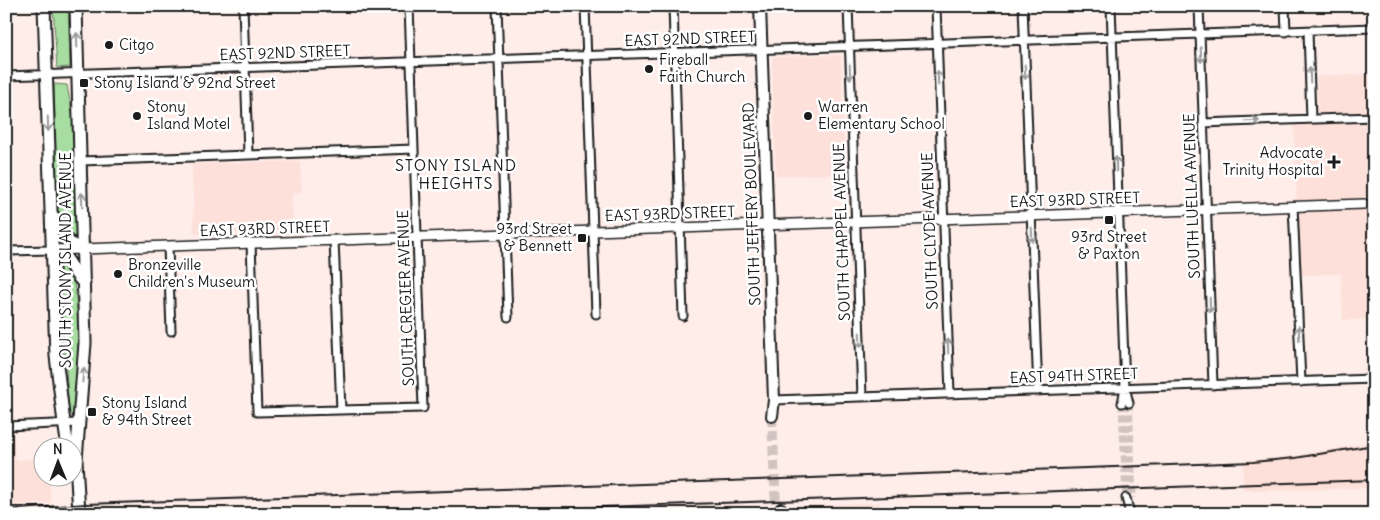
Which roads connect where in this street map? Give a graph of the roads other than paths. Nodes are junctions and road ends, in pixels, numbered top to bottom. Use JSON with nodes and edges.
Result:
{"nodes":[{"id":1,"x":44,"y":6,"type":"edge"},
{"id":2,"x":76,"y":6,"type":"edge"},
{"id":3,"x":243,"y":6,"type":"edge"},
{"id":4,"x":409,"y":6,"type":"edge"},
{"id":5,"x":497,"y":6,"type":"edge"},
{"id":6,"x":585,"y":6,"type":"edge"},
{"id":7,"x":673,"y":6,"type":"edge"},
{"id":8,"x":760,"y":6,"type":"edge"},
{"id":9,"x":848,"y":6,"type":"edge"},
{"id":10,"x":936,"y":6,"type":"edge"},
{"id":11,"x":1023,"y":6,"type":"edge"},
{"id":12,"x":1110,"y":6,"type":"edge"},
{"id":13,"x":1199,"y":6,"type":"edge"},
{"id":14,"x":1285,"y":6,"type":"edge"},
{"id":15,"x":1373,"y":6,"type":"edge"},
{"id":16,"x":1374,"y":28,"type":"edge"},
{"id":17,"x":1308,"y":31,"type":"junction"},
{"id":18,"x":1286,"y":32,"type":"junction"},
{"id":19,"x":1200,"y":35,"type":"junction"},
{"id":20,"x":1112,"y":38,"type":"junction"},
{"id":21,"x":1024,"y":41,"type":"junction"},
{"id":22,"x":937,"y":44,"type":"junction"},
{"id":23,"x":849,"y":47,"type":"junction"},
{"id":24,"x":762,"y":50,"type":"junction"},
{"id":25,"x":675,"y":53,"type":"junction"},
{"id":26,"x":587,"y":56,"type":"junction"},
{"id":27,"x":499,"y":59,"type":"junction"},
{"id":28,"x":411,"y":62,"type":"junction"},
{"id":29,"x":245,"y":68,"type":"junction"},
{"id":30,"x":78,"y":74,"type":"junction"},
{"id":31,"x":46,"y":75,"type":"junction"},
{"id":32,"x":6,"y":76,"type":"edge"},
{"id":33,"x":1374,"y":117,"type":"edge"},
{"id":34,"x":1311,"y":119,"type":"junction"},
{"id":35,"x":1203,"y":123,"type":"junction"},
{"id":36,"x":414,"y":149,"type":"junction"},
{"id":37,"x":248,"y":154,"type":"junction"},
{"id":38,"x":81,"y":161,"type":"junction"},
{"id":39,"x":1368,"y":204,"type":"edge"},
{"id":40,"x":1293,"y":206,"type":"junction"},
{"id":41,"x":1206,"y":210,"type":"junction"},
{"id":42,"x":1118,"y":213,"type":"junction"},
{"id":43,"x":52,"y":215,"type":"junction"},
{"id":44,"x":1031,"y":216,"type":"junction"},
{"id":45,"x":943,"y":219,"type":"junction"},
{"id":46,"x":856,"y":222,"type":"junction"},
{"id":47,"x":768,"y":225,"type":"junction"},
{"id":48,"x":681,"y":228,"type":"junction"},
{"id":49,"x":593,"y":231,"type":"junction"},
{"id":50,"x":505,"y":234,"type":"junction"},
{"id":51,"x":417,"y":237,"type":"junction"},
{"id":52,"x":334,"y":240,"type":"junction"},
{"id":53,"x":251,"y":243,"type":"junction"},
{"id":54,"x":168,"y":246,"type":"junction"},
{"id":55,"x":84,"y":249,"type":"junction"},
{"id":56,"x":52,"y":250,"type":"junction"},
{"id":57,"x":6,"y":251,"type":"edge"},
{"id":58,"x":84,"y":283,"type":"junction"},
{"id":59,"x":596,"y":314,"type":"dead end"},
{"id":60,"x":683,"y":316,"type":"dead end"},
{"id":61,"x":508,"y":317,"type":"dead end"},
{"id":62,"x":171,"y":331,"type":"dead end"},
{"id":63,"x":1374,"y":380,"type":"edge"},
{"id":64,"x":1301,"y":382,"type":"junction"},
{"id":65,"x":1213,"y":385,"type":"junction"},
{"id":66,"x":1125,"y":388,"type":"junction"},
{"id":67,"x":1038,"y":391,"type":"junction"},
{"id":68,"x":950,"y":394,"type":"junction"},
{"id":69,"x":862,"y":397,"type":"junction"},
{"id":70,"x":774,"y":400,"type":"junction"},
{"id":71,"x":1126,"y":403,"type":"tunnel mouth"},
{"id":72,"x":341,"y":410,"type":"junction"},
{"id":73,"x":775,"y":415,"type":"tunnel mouth"},
{"id":74,"x":64,"y":424,"type":"junction"},
{"id":75,"x":79,"y":424,"type":"junction"},
{"id":76,"x":6,"y":426,"type":"edge"},
{"id":77,"x":66,"y":438,"type":"edge"},
{"id":78,"x":71,"y":488,"type":"edge"},
{"id":79,"x":1129,"y":498,"type":"tunnel mouth"},
{"id":80,"x":1130,"y":512,"type":"edge"},
{"id":81,"x":72,"y":514,"type":"edge"},
{"id":82,"x":79,"y":514,"type":"edge"}],
"edges":[{"from":1,"to":31,"type":"highway","name":"SOUTH STONY ISLAND AVENUE"},
{"from":30,"to":2,"type":"highway","name":"SOUTH STONY ISLAND AVENUE","one_way":true},
{"from":3,"to":29,"type":"street"},
{"from":4,"to":28,"type":"street","name":"SOUTH CREGIER AVENUE"},
{"from":5,"to":27,"type":"street"},
{"from":6,"to":26,"type":"street"},
{"from":7,"to":25,"type":"street"},
{"from":8,"to":24,"type":"main road","name":"SOUTH JEFFERY BOULEVARD"},
{"from":9,"to":23,"type":"street","name":"SOUTH CHAPPEL AVENUE"},
{"from":10,"to":22,"type":"street","name":"SOUTH CLYDE AVENUE"},
{"from":11,"to":21,"type":"street"},
{"from":12,"to":20,"type":"street"},
{"from":13,"to":19,"type":"street","name":"SOUTH LUELLA AVENUE"},
{"from":14,"to":18,"type":"street"},
{"from":15,"to":16,"type":"street"},
{"from":16,"to":17,"type":"street","name":"EAST 92ND STREET"},
{"from":17,"to":18,"type":"street","name":"EAST 92ND STREET"},
{"from":34,"to":17,"type":"street","one_way":true},
{"from":18,"to":19,"type":"street","name":"EAST 92ND STREET"},
{"from":19,"to":20,"type":"street","name":"EAST 92ND STREET"},
{"from":19,"to":35,"type":"street","name":"SOUTH LUELLA AVENUE","one_way":true},
{"from":20,"to":21,"type":"street","name":"EAST 92ND STREET"},
{"from":42,"to":20,"type":"street","one_way":true},
{"from":21,"to":22,"type":"street","name":"EAST 92ND STREET"},
{"from":21,"to":44,"type":"street","one_way":true},
{"from":22,"to":23,"type":"street","name":"EAST 92ND STREET"},
{"from":45,"to":22,"type":"street","name":"SOUTH CLYDE AVENUE","one_way":true},
{"from":23,"to":24,"type":"street","name":"EAST 92ND STREET"},
{"from":23,"to":46,"type":"street","name":"SOUTH CHAPPEL AVENUE","one_way":true},
{"from":24,"to":25,"type":"street","name":"EAST 92ND STREET"},
{"from":24,"to":47,"type":"main road","name":"SOUTH JEFFERY BOULEVARD"},
{"from":25,"to":26,"type":"street","name":"EAST 92ND STREET"},
{"from":25,"to":48,"type":"street"},
{"from":26,"to":27,"type":"street","name":"EAST 92ND STREET"},
{"from":26,"to":49,"type":"street"},
{"from":27,"to":28,"type":"street","name":"EAST 92ND STREET"},
{"from":27,"to":50,"type":"street"},
{"from":28,"to":29,"type":"street","name":"EAST 92ND STREET"},
{"from":28,"to":36,"type":"street","name":"SOUTH CREGIER AVENUE"},
{"from":29,"to":30,"type":"street","name":"EAST 92ND STREET"},
{"from":29,"to":37,"type":"street"},
{"from":30,"to":31,"type":"street","name":"EAST 92ND STREET"},
{"from":30,"to":38,"type":"highway","name":"SOUTH STONY ISLAND AVENUE"},
{"from":31,"to":32,"type":"street","name":"EAST 92ND STREET"},
{"from":31,"to":43,"type":"highway","name":"SOUTH STONY ISLAND AVENUE","one_way":true},
{"from":33,"to":34,"type":"street"},
{"from":35,"to":34,"type":"street","one_way":true},
{"from":35,"to":41,"type":"street","name":"SOUTH LUELLA AVENUE"},
{"from":36,"to":37,"type":"street"},
{"from":36,"to":51,"type":"street","name":"SOUTH CREGIER AVENUE"},
{"from":37,"to":38,"type":"street"},
{"from":55,"to":38,"type":"highway","name":"SOUTH STONY ISLAND AVENUE","one_way":true},
{"from":39,"to":40,"type":"street","name":"EAST 93RD STREET"},
{"from":40,"to":41,"type":"street","name":"EAST 93RD STREET"},
{"from":64,"to":40,"type":"street","one_way":true},
{"from":41,"to":42,"type":"street","name":"EAST 93RD STREET"},
{"from":41,"to":65,"type":"street","name":"SOUTH LUELLA AVENUE","one_way":true},
{"from":42,"to":44,"type":"street","name":"EAST 93RD STREET"},
{"from":42,"to":66,"type":"street"},
{"from":43,"to":55,"type":"highway"},
{"from":43,"to":56,"type":"highway","name":"SOUTH STONY ISLAND AVENUE"},
{"from":44,"to":45,"type":"street","name":"EAST 93RD STREET"},
{"from":44,"to":67,"type":"street","one_way":true},
{"from":45,"to":46,"type":"street","name":"EAST 93RD STREET"},
{"from":68,"to":45,"type":"street","name":"SOUTH CLYDE AVENUE","one_way":true},
{"from":46,"to":47,"type":"street","name":"EAST 93RD STREET"},
{"from":46,"to":69,"type":"street","name":"SOUTH CHAPPEL AVENUE","one_way":true},
{"from":47,"to":48,"type":"street","name":"EAST 93RD STREET"},
{"from":47,"to":70,"type":"main road","name":"SOUTH JEFFERY BOULEVARD"},
{"from":48,"to":49,"type":"street","name":"EAST 93RD STREET"},
{"from":48,"to":60,"type":"street"},
{"from":49,"to":50,"type":"street","name":"EAST 93RD STREET"},
{"from":49,"to":59,"type":"street"},
{"from":50,"to":51,"type":"street","name":"EAST 93RD STREET"},
{"from":50,"to":61,"type":"street"},
{"from":51,"to":52,"type":"street","name":"EAST 93RD STREET"},
{"from":51,"to":72,"type":"street","name":"SOUTH CREGIER AVENUE"},
{"from":52,"to":53,"type":"street","name":"EAST 93RD STREET"},
{"from":52,"to":72,"type":"street"},
{"from":53,"to":54,"type":"street","name":"EAST 93RD STREET"},
{"from":53,"to":72,"type":"street"},
{"from":54,"to":55,"type":"street","name":"EAST 93RD STREET"},
{"from":54,"to":62,"type":"street"},
{"from":55,"to":56,"type":"street","name":"EAST 93RD STREET"},
{"from":55,"to":58,"type":"highway","name":"SOUTH STONY ISLAND AVENUE"},
{"from":56,"to":57,"type":"street","name":"EAST 93RD STREET"},
{"from":56,"to":58,"type":"highway"},
{"from":56,"to":74,"type":"highway","name":"SOUTH STONY ISLAND AVENUE"},
{"from":75,"to":58,"type":"highway","name":"SOUTH STONY ISLAND AVENUE","one_way":true},
{"from":63,"to":64,"type":"street","name":"EAST 94TH STREET"},
{"from":64,"to":65,"type":"street","name":"EAST 94TH STREET"},
{"from":65,"to":66,"type":"street","name":"EAST 94TH STREET"},
{"from":66,"to":67,"type":"street","name":"EAST 94TH STREET"},
{"from":66,"to":71,"type":"street"},
{"from":67,"to":68,"type":"street","name":"EAST 94TH STREET"},
{"from":68,"to":69,"type":"street","name":"EAST 94TH STREET"},
{"from":69,"to":70,"type":"street","name":"EAST 94TH STREET"},
{"from":70,"to":73,"type":"main road","name":"SOUTH JEFFERY BOULEVARD"},
{"from":74,"to":75,"type":"street"},
{"from":74,"to":76,"type":"street"},
{"from":74,"to":77,"type":"highway","name":"SOUTH STONY ISLAND AVENUE"},
{"from":75,"to":82,"type":"highway","name":"SOUTH STONY ISLAND AVENUE"},
{"from":78,"to":81,"type":"highway"},
{"from":79,"to":80,"type":"street"}]}
